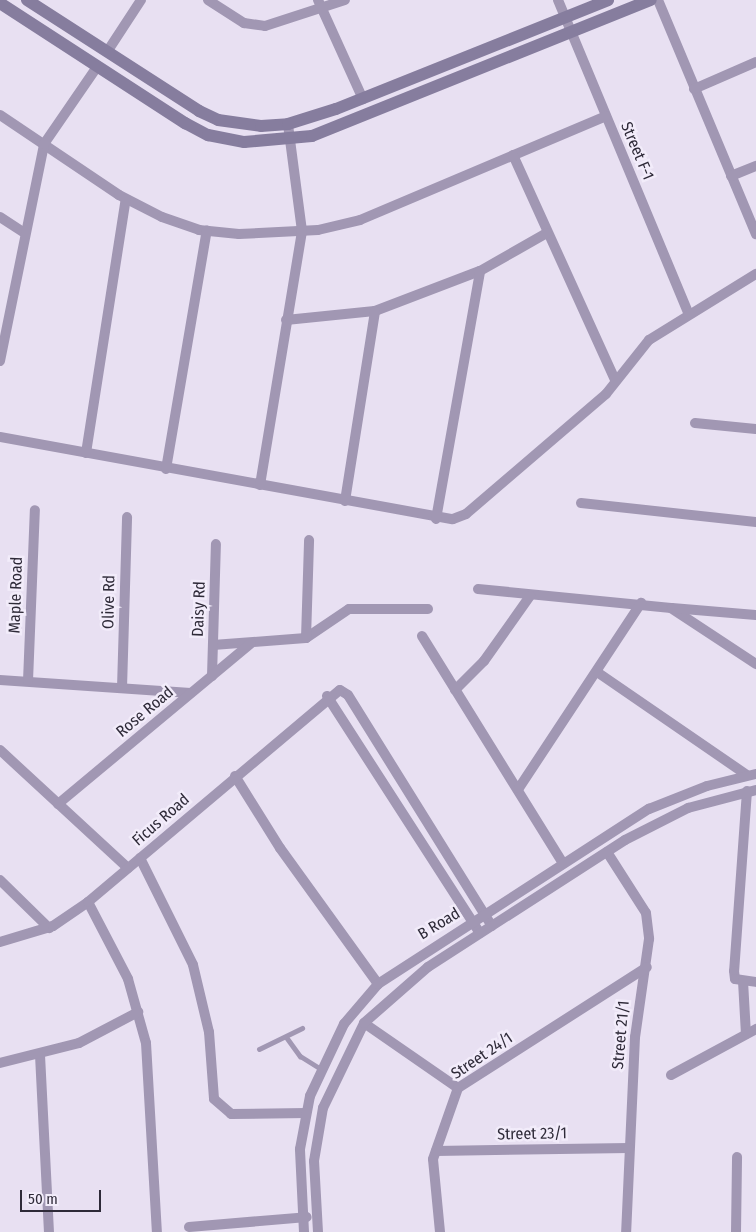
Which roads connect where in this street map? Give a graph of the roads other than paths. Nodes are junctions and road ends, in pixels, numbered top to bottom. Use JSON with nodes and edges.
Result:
{"nodes":[{"id":1,"x":27,"y":0,"type":"edge"},
{"id":2,"x":141,"y":0,"type":"edge"},
{"id":3,"x":208,"y":0,"type":"edge"},
{"id":4,"x":346,"y":0,"type":"edge"},
{"id":5,"x":558,"y":0,"type":"edge"},
{"id":6,"x":608,"y":0,"type":"edge"},
{"id":7,"x":651,"y":0,"type":"edge"},
{"id":8,"x":658,"y":0,"type":"edge"},
{"id":9,"x":0,"y":3,"type":"edge"},
{"id":10,"x":320,"y":4,"type":"edge"},
{"id":11,"x":565,"y":16,"type":"junction"},
{"id":12,"x":572,"y":31,"type":"junction"},
{"id":13,"x":107,"y":52,"type":"junction"},
{"id":14,"x":756,"y":62,"type":"edge"},
{"id":15,"x":97,"y":67,"type":"junction"},
{"id":16,"x":694,"y":89,"type":"junction"},
{"id":17,"x":363,"y":98,"type":"junction"},
{"id":18,"x":0,"y":115,"type":"edge"},
{"id":19,"x":606,"y":116,"type":"junction"},
{"id":20,"x":288,"y":124,"type":"junction"},
{"id":21,"x":291,"y":140,"type":"junction"},
{"id":22,"x":44,"y":144,"type":"junction"},
{"id":23,"x":513,"y":155,"type":"junction"},
{"id":24,"x":756,"y":166,"type":"edge"},
{"id":25,"x":731,"y":176,"type":"junction"},
{"id":26,"x":126,"y":199,"type":"junction"},
{"id":27,"x":0,"y":217,"type":"edge"},
{"id":28,"x":207,"y":230,"type":"junction"},
{"id":29,"x":302,"y":231,"type":"junction"},
{"id":30,"x":25,"y":233,"type":"junction"},
{"id":31,"x":547,"y":233,"type":"junction"},
{"id":32,"x":756,"y":234,"type":"edge"},
{"id":33,"x":480,"y":271,"type":"junction"},
{"id":34,"x":756,"y":274,"type":"edge"},
{"id":35,"x":375,"y":312,"type":"junction"},
{"id":36,"x":688,"y":313,"type":"junction"},
{"id":37,"x":286,"y":320,"type":"junction"},
{"id":38,"x":0,"y":361,"type":"edge"},
{"id":39,"x":615,"y":380,"type":"junction"},
{"id":40,"x":695,"y":423,"type":"dead end"},
{"id":41,"x":756,"y":429,"type":"edge"},
{"id":42,"x":0,"y":437,"type":"edge"},
{"id":43,"x":86,"y":453,"type":"junction"},
{"id":44,"x":166,"y":468,"type":"junction"},
{"id":45,"x":260,"y":485,"type":"junction"},
{"id":46,"x":345,"y":501,"type":"junction"},
{"id":47,"x":581,"y":504,"type":"dead end"},
{"id":48,"x":35,"y":510,"type":"dead end"},
{"id":49,"x":126,"y":517,"type":"dead end"},
{"id":50,"x":436,"y":519,"type":"junction"},
{"id":51,"x":756,"y":522,"type":"edge"},
{"id":52,"x":309,"y":540,"type":"dead end"},
{"id":53,"x":216,"y":544,"type":"dead end"},
{"id":54,"x":478,"y":589,"type":"dead end"},
{"id":55,"x":530,"y":596,"type":"junction"},
{"id":56,"x":641,"y":602,"type":"junction"},
{"id":57,"x":671,"y":608,"type":"junction"},
{"id":58,"x":428,"y":610,"type":"dead end"},
{"id":59,"x":756,"y":615,"type":"edge"},
{"id":60,"x":422,"y":636,"type":"dead end"},
{"id":61,"x":306,"y":638,"type":"junction"},
{"id":62,"x":251,"y":643,"type":"junction"},
{"id":63,"x":213,"y":645,"type":"junction"},
{"id":64,"x":756,"y":664,"type":"edge"},
{"id":65,"x":598,"y":672,"type":"junction"},
{"id":66,"x":212,"y":676,"type":"junction"},
{"id":67,"x":0,"y":680,"type":"edge"},
{"id":68,"x":28,"y":682,"type":"junction"},
{"id":69,"x":122,"y":688,"type":"junction"},
{"id":70,"x":455,"y":690,"type":"junction"},
{"id":71,"x":191,"y":693,"type":"junction"},
{"id":72,"x":327,"y":696,"type":"junction"},
{"id":73,"x":0,"y":750,"type":"edge"},
{"id":74,"x":752,"y":774,"type":"edge"},
{"id":75,"x":235,"y":776,"type":"junction"},
{"id":76,"x":519,"y":788,"type":"junction"},
{"id":77,"x":751,"y":790,"type":"edge"},
{"id":78,"x":58,"y":804,"type":"junction"},
{"id":79,"x":751,"y":804,"type":"edge"},
{"id":80,"x":607,"y":852,"type":"junction"},
{"id":81,"x":140,"y":858,"type":"junction"},
{"id":82,"x":564,"y":863,"type":"junction"},
{"id":83,"x":128,"y":868,"type":"junction"},
{"id":84,"x":0,"y":880,"type":"edge"},
{"id":85,"x":88,"y":902,"type":"junction"},
{"id":86,"x":484,"y":913,"type":"junction"},
{"id":87,"x":472,"y":921,"type":"junction"},
{"id":88,"x":492,"y":926,"type":"junction"},
{"id":89,"x":49,"y":928,"type":"junction"},
{"id":90,"x":480,"y":934,"type":"junction"},
{"id":91,"x":0,"y":942,"type":"edge"},
{"id":92,"x":647,"y":967,"type":"junction"},
{"id":93,"x":743,"y":981,"type":"junction"},
{"id":94,"x":756,"y":982,"type":"edge"},
{"id":95,"x":378,"y":984,"type":"junction"},
{"id":96,"x":138,"y":1012,"type":"junction"},
{"id":97,"x":364,"y":1023,"type":"junction"},
{"id":98,"x":302,"y":1028,"type":"dead end"},
{"id":99,"x":756,"y":1029,"type":"edge"},
{"id":100,"x":746,"y":1034,"type":"junction"},
{"id":101,"x":286,"y":1037,"type":"junction"},
{"id":102,"x":259,"y":1049,"type":"dead end"},
{"id":103,"x":40,"y":1054,"type":"junction"},
{"id":104,"x":0,"y":1063,"type":"edge"},
{"id":105,"x":321,"y":1069,"type":"junction"},
{"id":106,"x":671,"y":1075,"type":"dead end"},
{"id":107,"x":458,"y":1088,"type":"junction"},
{"id":108,"x":306,"y":1112,"type":"junction"},
{"id":109,"x":629,"y":1148,"type":"junction"},
{"id":110,"x":436,"y":1151,"type":"junction"},
{"id":111,"x":737,"y":1158,"type":"dead end"},
{"id":112,"x":317,"y":1216,"type":"junction"},
{"id":113,"x":303,"y":1218,"type":"junction"},
{"id":114,"x":189,"y":1227,"type":"dead end"},
{"id":115,"x":49,"y":1232,"type":"edge"},
{"id":116,"x":157,"y":1232,"type":"edge"},
{"id":117,"x":304,"y":1232,"type":"edge"},
{"id":118,"x":318,"y":1232,"type":"edge"},
{"id":119,"x":440,"y":1232,"type":"edge"},
{"id":120,"x":626,"y":1232,"type":"edge"},
{"id":121,"x":736,"y":1232,"type":"edge"}],
"edges":[{"from":1,"to":13,"type":"street"},
{"from":2,"to":13,"type":"street"},
{"from":3,"to":10,"type":"street"},
{"from":4,"to":10,"type":"street"},
{"from":5,"to":11,"type":"street","name":"Street F-1"},
{"from":6,"to":11,"type":"street"},
{"from":7,"to":12,"type":"street"},
{"from":8,"to":16,"type":"street"},
{"from":9,"to":15,"type":"street"},
{"from":10,"to":17,"type":"street"},
{"from":11,"to":12,"type":"street","name":"Street F-1"},
{"from":11,"to":17,"type":"street"},
{"from":12,"to":19,"type":"street","name":"Street F-1"},
{"from":12,"to":21,"type":"street"},
{"from":13,"to":20,"type":"street"},
{"from":14,"to":16,"type":"street"},
{"from":15,"to":21,"type":"street"},
{"from":15,"to":22,"type":"street"},
{"from":16,"to":25,"type":"street"},
{"from":17,"to":20,"type":"street"},
{"from":18,"to":22,"type":"street"},
{"from":19,"to":23,"type":"street"},
{"from":19,"to":36,"type":"street","name":"Street F-1"},
{"from":20,"to":21,"type":"street"},
{"from":21,"to":29,"type":"street"},
{"from":22,"to":26,"type":"street"},
{"from":22,"to":30,"type":"street"},
{"from":23,"to":29,"type":"street"},
{"from":23,"to":31,"type":"street"},
{"from":24,"to":25,"type":"street"},
{"from":25,"to":32,"type":"street"},
{"from":26,"to":28,"type":"street"},
{"from":26,"to":43,"type":"street"},
{"from":27,"to":30,"type":"street"},
{"from":28,"to":29,"type":"street"},
{"from":28,"to":44,"type":"street"},
{"from":29,"to":37,"type":"street"},
{"from":30,"to":38,"type":"street"},
{"from":31,"to":33,"type":"street"},
{"from":31,"to":39,"type":"street"},
{"from":33,"to":35,"type":"street"},
{"from":33,"to":50,"type":"street"},
{"from":34,"to":36,"type":"street"},
{"from":35,"to":37,"type":"street"},
{"from":35,"to":46,"type":"street"},
{"from":36,"to":39,"type":"street"},
{"from":37,"to":45,"type":"street"},
{"from":39,"to":50,"type":"street"},
{"from":40,"to":41,"type":"street"},
{"from":42,"to":43,"type":"street"},
{"from":43,"to":44,"type":"street"},
{"from":44,"to":45,"type":"street"},
{"from":45,"to":46,"type":"street"},
{"from":46,"to":50,"type":"street"},
{"from":47,"to":51,"type":"street"},
{"from":48,"to":68,"type":"street","name":"Maple Road"},
{"from":49,"to":69,"type":"street","name":"Olive Rd"},
{"from":52,"to":61,"type":"street"},
{"from":53,"to":63,"type":"street","name":"Daisy Rd"},
{"from":54,"to":55,"type":"street"},
{"from":55,"to":56,"type":"street"},
{"from":55,"to":70,"type":"street"},
{"from":56,"to":57,"type":"street"},
{"from":56,"to":65,"type":"street"},
{"from":57,"to":59,"type":"street"},
{"from":57,"to":64,"type":"street"},
{"from":58,"to":61,"type":"street"},
{"from":60,"to":70,"type":"street"},
{"from":61,"to":62,"type":"street"},
{"from":62,"to":63,"type":"street"},
{"from":62,"to":66,"type":"street","name":"Rose Road"},
{"from":63,"to":66,"type":"street","name":"Daisy Rd"},
{"from":65,"to":74,"type":"street"},
{"from":65,"to":76,"type":"street"},
{"from":66,"to":71,"type":"street","name":"Rose Road"},
{"from":67,"to":68,"type":"street"},
{"from":68,"to":69,"type":"street"},
{"from":69,"to":71,"type":"street"},
{"from":70,"to":76,"type":"street"},
{"from":71,"to":78,"type":"street","name":"Rose Road"},
{"from":72,"to":75,"type":"street","name":"Ficus Road"},
{"from":72,"to":86,"type":"street"},
{"from":72,"to":87,"type":"street"},
{"from":73,"to":78,"type":"street"},
{"from":74,"to":82,"type":"street","name":"B Road"},
{"from":75,"to":81,"type":"street","name":"Ficus Road"},
{"from":75,"to":95,"type":"street"},
{"from":76,"to":82,"type":"street"},
{"from":77,"to":79,"type":"street"},
{"from":77,"to":80,"type":"street","name":"B Road"},
{"from":78,"to":83,"type":"street"},
{"from":79,"to":93,"type":"street"},
{"from":80,"to":88,"type":"street","name":"B Road"},
{"from":80,"to":92,"type":"street","name":"Street 21/1"},
{"from":81,"to":83,"type":"street","name":"Ficus Road"},
{"from":81,"to":108,"type":"street"},
{"from":82,"to":86,"type":"street","name":"B Road"},
{"from":83,"to":85,"type":"street","name":"Ficus Road"},
{"from":84,"to":89,"type":"street"},
{"from":85,"to":89,"type":"street","name":"Ficus Road"},
{"from":85,"to":96,"type":"street"},
{"from":86,"to":87,"type":"street","name":"B Road"},
{"from":86,"to":88,"type":"street"},
{"from":87,"to":90,"type":"street"},
{"from":87,"to":95,"type":"street","name":"B Road"},
{"from":88,"to":90,"type":"street","name":"B Road"},
{"from":89,"to":91,"type":"street","name":"Ficus Road"},
{"from":90,"to":97,"type":"street","name":"B Road"},
{"from":92,"to":107,"type":"street","name":"Street 24/1"},
{"from":92,"to":109,"type":"street","name":"Street 21/1"},
{"from":93,"to":94,"type":"street"},
{"from":93,"to":100,"type":"street"},
{"from":95,"to":105,"type":"street","name":"B Road"},
{"from":96,"to":103,"type":"street"},
{"from":96,"to":116,"type":"street"},
{"from":97,"to":107,"type":"street"},
{"from":97,"to":112,"type":"street","name":"B Road"},
{"from":98,"to":101,"type":"lane"},
{"from":99,"to":100,"type":"street"},
{"from":100,"to":106,"type":"street"},
{"from":101,"to":102,"type":"lane"},
{"from":101,"to":105,"type":"lane"},
{"from":103,"to":104,"type":"street"},
{"from":103,"to":115,"type":"street"},
{"from":105,"to":108,"type":"street","name":"B Road"},
{"from":107,"to":110,"type":"street","name":"Street 24/1"},
{"from":108,"to":113,"type":"street","name":"B Road"},
{"from":109,"to":110,"type":"street","name":"Street 23/1"},
{"from":109,"to":120,"type":"street","name":"Street 21/1"},
{"from":110,"to":119,"type":"street","name":"Street 24/1"},
{"from":111,"to":121,"type":"street"},
{"from":112,"to":113,"type":"street"},
{"from":112,"to":118,"type":"street","name":"B Road"},
{"from":113,"to":114,"type":"street"},
{"from":113,"to":117,"type":"street","name":"B Road"}]}
